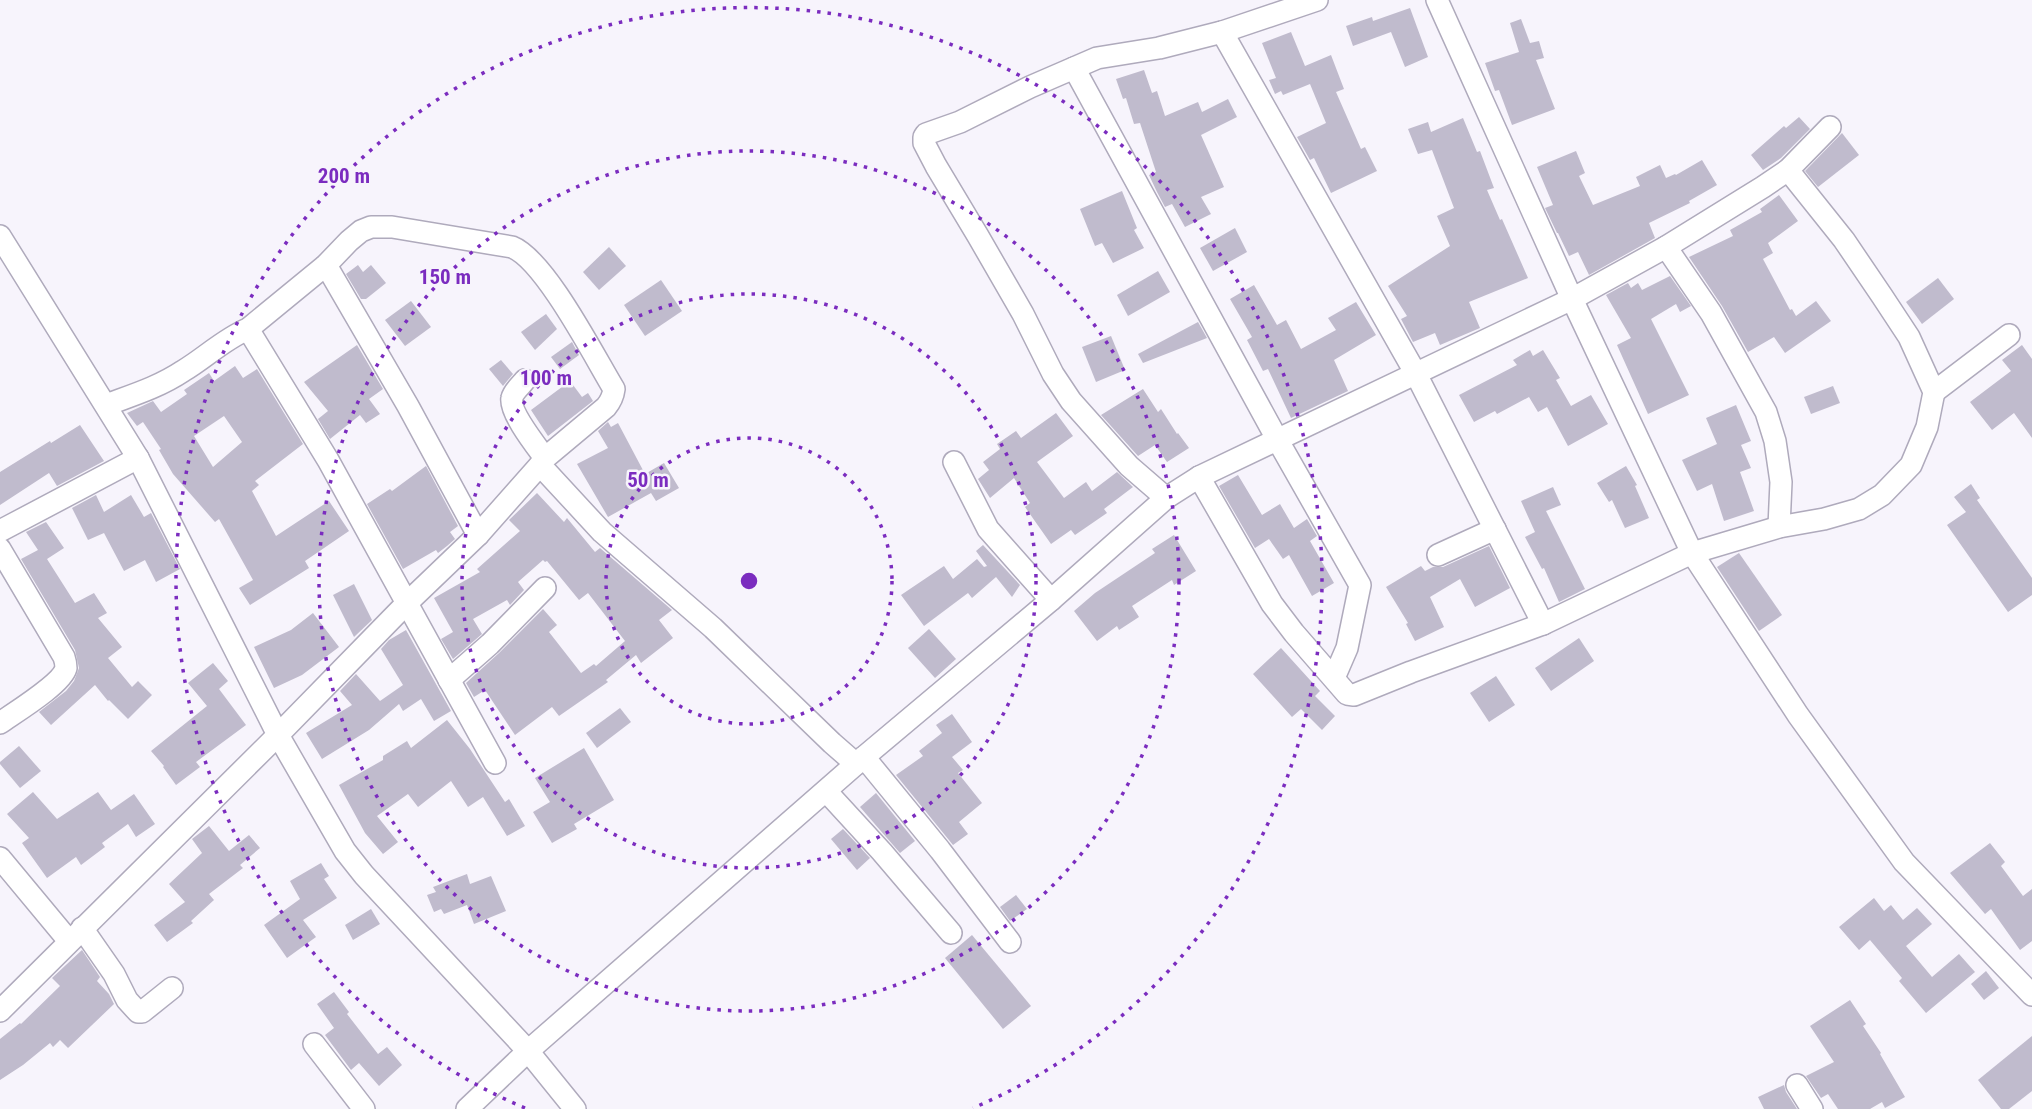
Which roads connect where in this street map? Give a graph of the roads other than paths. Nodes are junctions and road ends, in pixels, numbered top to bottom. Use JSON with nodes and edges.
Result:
{"nodes":[{"id":1,"x":1317,"y":0,"type":"edge"},
{"id":2,"x":1437,"y":0,"type":"edge"},
{"id":3,"x":1222,"y":32,"type":"junction"},
{"id":4,"x":1074,"y":68,"type":"junction"},
{"id":5,"x":1830,"y":127,"type":"dead end"},
{"id":6,"x":1788,"y":170,"type":"junction"},
{"id":7,"x":0,"y":236,"type":"edge"},
{"id":8,"x":1666,"y":247,"type":"junction"},
{"id":9,"x":326,"y":265,"type":"junction"},
{"id":10,"x":1572,"y":299,"type":"junction"},
{"id":11,"x":248,"y":328,"type":"junction"},
{"id":12,"x":2009,"y":335,"type":"dead end"},
{"id":13,"x":1416,"y":373,"type":"junction"},
{"id":14,"x":526,"y":380,"type":"dead end"},
{"id":15,"x":1934,"y":392,"type":"junction"},
{"id":16,"x":106,"y":405,"type":"junction"},
{"id":17,"x":1277,"y":439,"type":"junction"},
{"id":18,"x":138,"y":458,"type":"junction"},
{"id":19,"x":543,"y":462,"type":"junction"},
{"id":20,"x":954,"y":463,"type":"dead end"},
{"id":21,"x":1199,"y":477,"type":"junction"},
{"id":22,"x":1166,"y":498,"type":"junction"},
{"id":23,"x":1779,"y":527,"type":"junction"},
{"id":24,"x":1495,"y":529,"type":"junction"},
{"id":25,"x":0,"y":531,"type":"edge"},
{"id":26,"x":478,"y":535,"type":"junction"},
{"id":27,"x":0,"y":549,"type":"edge"},
{"id":28,"x":1692,"y":553,"type":"junction"},
{"id":29,"x":1438,"y":555,"type":"dead end"},
{"id":30,"x":545,"y":587,"type":"dead end"},
{"id":31,"x":1051,"y":600,"type":"junction"},
{"id":32,"x":407,"y":603,"type":"junction"},
{"id":33,"x":1543,"y":624,"type":"junction"},
{"id":34,"x":1334,"y":678,"type":"junction"},
{"id":35,"x":449,"y":680,"type":"junction"},
{"id":36,"x":0,"y":723,"type":"edge"},
{"id":37,"x":278,"y":735,"type":"junction"},
{"id":38,"x":860,"y":761,"type":"junction"},
{"id":39,"x":495,"y":763,"type":"dead end"},
{"id":40,"x":826,"y":791,"type":"junction"},
{"id":41,"x":0,"y":858,"type":"edge"},
{"id":42,"x":951,"y":933,"type":"dead end"},
{"id":43,"x":75,"y":935,"type":"junction"},
{"id":44,"x":1010,"y":942,"type":"dead end"},
{"id":45,"x":172,"y":988,"type":"dead end"},
{"id":46,"x":2031,"y":993,"type":"edge"},
{"id":47,"x":0,"y":1011,"type":"edge"},
{"id":48,"x":314,"y":1044,"type":"dead end"},
{"id":49,"x":528,"y":1051,"type":"junction"},
{"id":50,"x":1797,"y":1085,"type":"dead end"},
{"id":51,"x":364,"y":1109,"type":"edge"},
{"id":52,"x":467,"y":1109,"type":"edge"},
{"id":53,"x":575,"y":1109,"type":"edge"},
{"id":54,"x":1812,"y":1109,"type":"edge"}],
"edges":[{"from":1,"to":3,"type":"street"},
{"from":2,"to":10,"type":"street"},
{"from":3,"to":4,"type":"street"},
{"from":3,"to":13,"type":"street"},
{"from":4,"to":17,"type":"street"},
{"from":4,"to":22,"type":"street"},
{"from":5,"to":6,"type":"street"},
{"from":6,"to":8,"type":"street"},
{"from":6,"to":15,"type":"street"},
{"from":7,"to":16,"type":"street"},
{"from":8,"to":10,"type":"street"},
{"from":8,"to":23,"type":"street"},
{"from":9,"to":11,"type":"street"},
{"from":9,"to":19,"type":"street"},
{"from":9,"to":26,"type":"street"},
{"from":10,"to":13,"type":"street"},
{"from":10,"to":28,"type":"street"},
{"from":11,"to":16,"type":"street"},
{"from":11,"to":32,"type":"street"},
{"from":12,"to":15,"type":"street"},
{"from":13,"to":17,"type":"street"},
{"from":13,"to":24,"type":"street"},
{"from":14,"to":19,"type":"street"},
{"from":15,"to":23,"type":"street"},
{"from":16,"to":18,"type":"street"},
{"from":17,"to":21,"type":"street"},
{"from":17,"to":34,"type":"street"},
{"from":18,"to":25,"type":"street"},
{"from":18,"to":37,"type":"street"},
{"from":19,"to":26,"type":"street"},
{"from":19,"to":38,"type":"street"},
{"from":20,"to":31,"type":"street"},
{"from":21,"to":22,"type":"street"},
{"from":21,"to":34,"type":"street"},
{"from":22,"to":31,"type":"street"},
{"from":23,"to":28,"type":"street"},
{"from":24,"to":29,"type":"street"},
{"from":24,"to":33,"type":"street"},
{"from":26,"to":32,"type":"street"},
{"from":27,"to":36,"type":"street"},
{"from":28,"to":33,"type":"street"},
{"from":28,"to":46,"type":"street"},
{"from":30,"to":35,"type":"street"},
{"from":31,"to":38,"type":"street"},
{"from":32,"to":35,"type":"street"},
{"from":32,"to":37,"type":"street"},
{"from":33,"to":34,"type":"street"},
{"from":35,"to":39,"type":"street"},
{"from":37,"to":43,"type":"street"},
{"from":37,"to":49,"type":"street"},
{"from":38,"to":40,"type":"street"},
{"from":38,"to":44,"type":"street"},
{"from":40,"to":42,"type":"street"},
{"from":40,"to":49,"type":"street"},
{"from":41,"to":43,"type":"street"},
{"from":43,"to":45,"type":"street"},
{"from":43,"to":47,"type":"street"},
{"from":48,"to":51,"type":"street"},
{"from":49,"to":52,"type":"street"},
{"from":49,"to":53,"type":"street"},
{"from":50,"to":54,"type":"street"}]}
